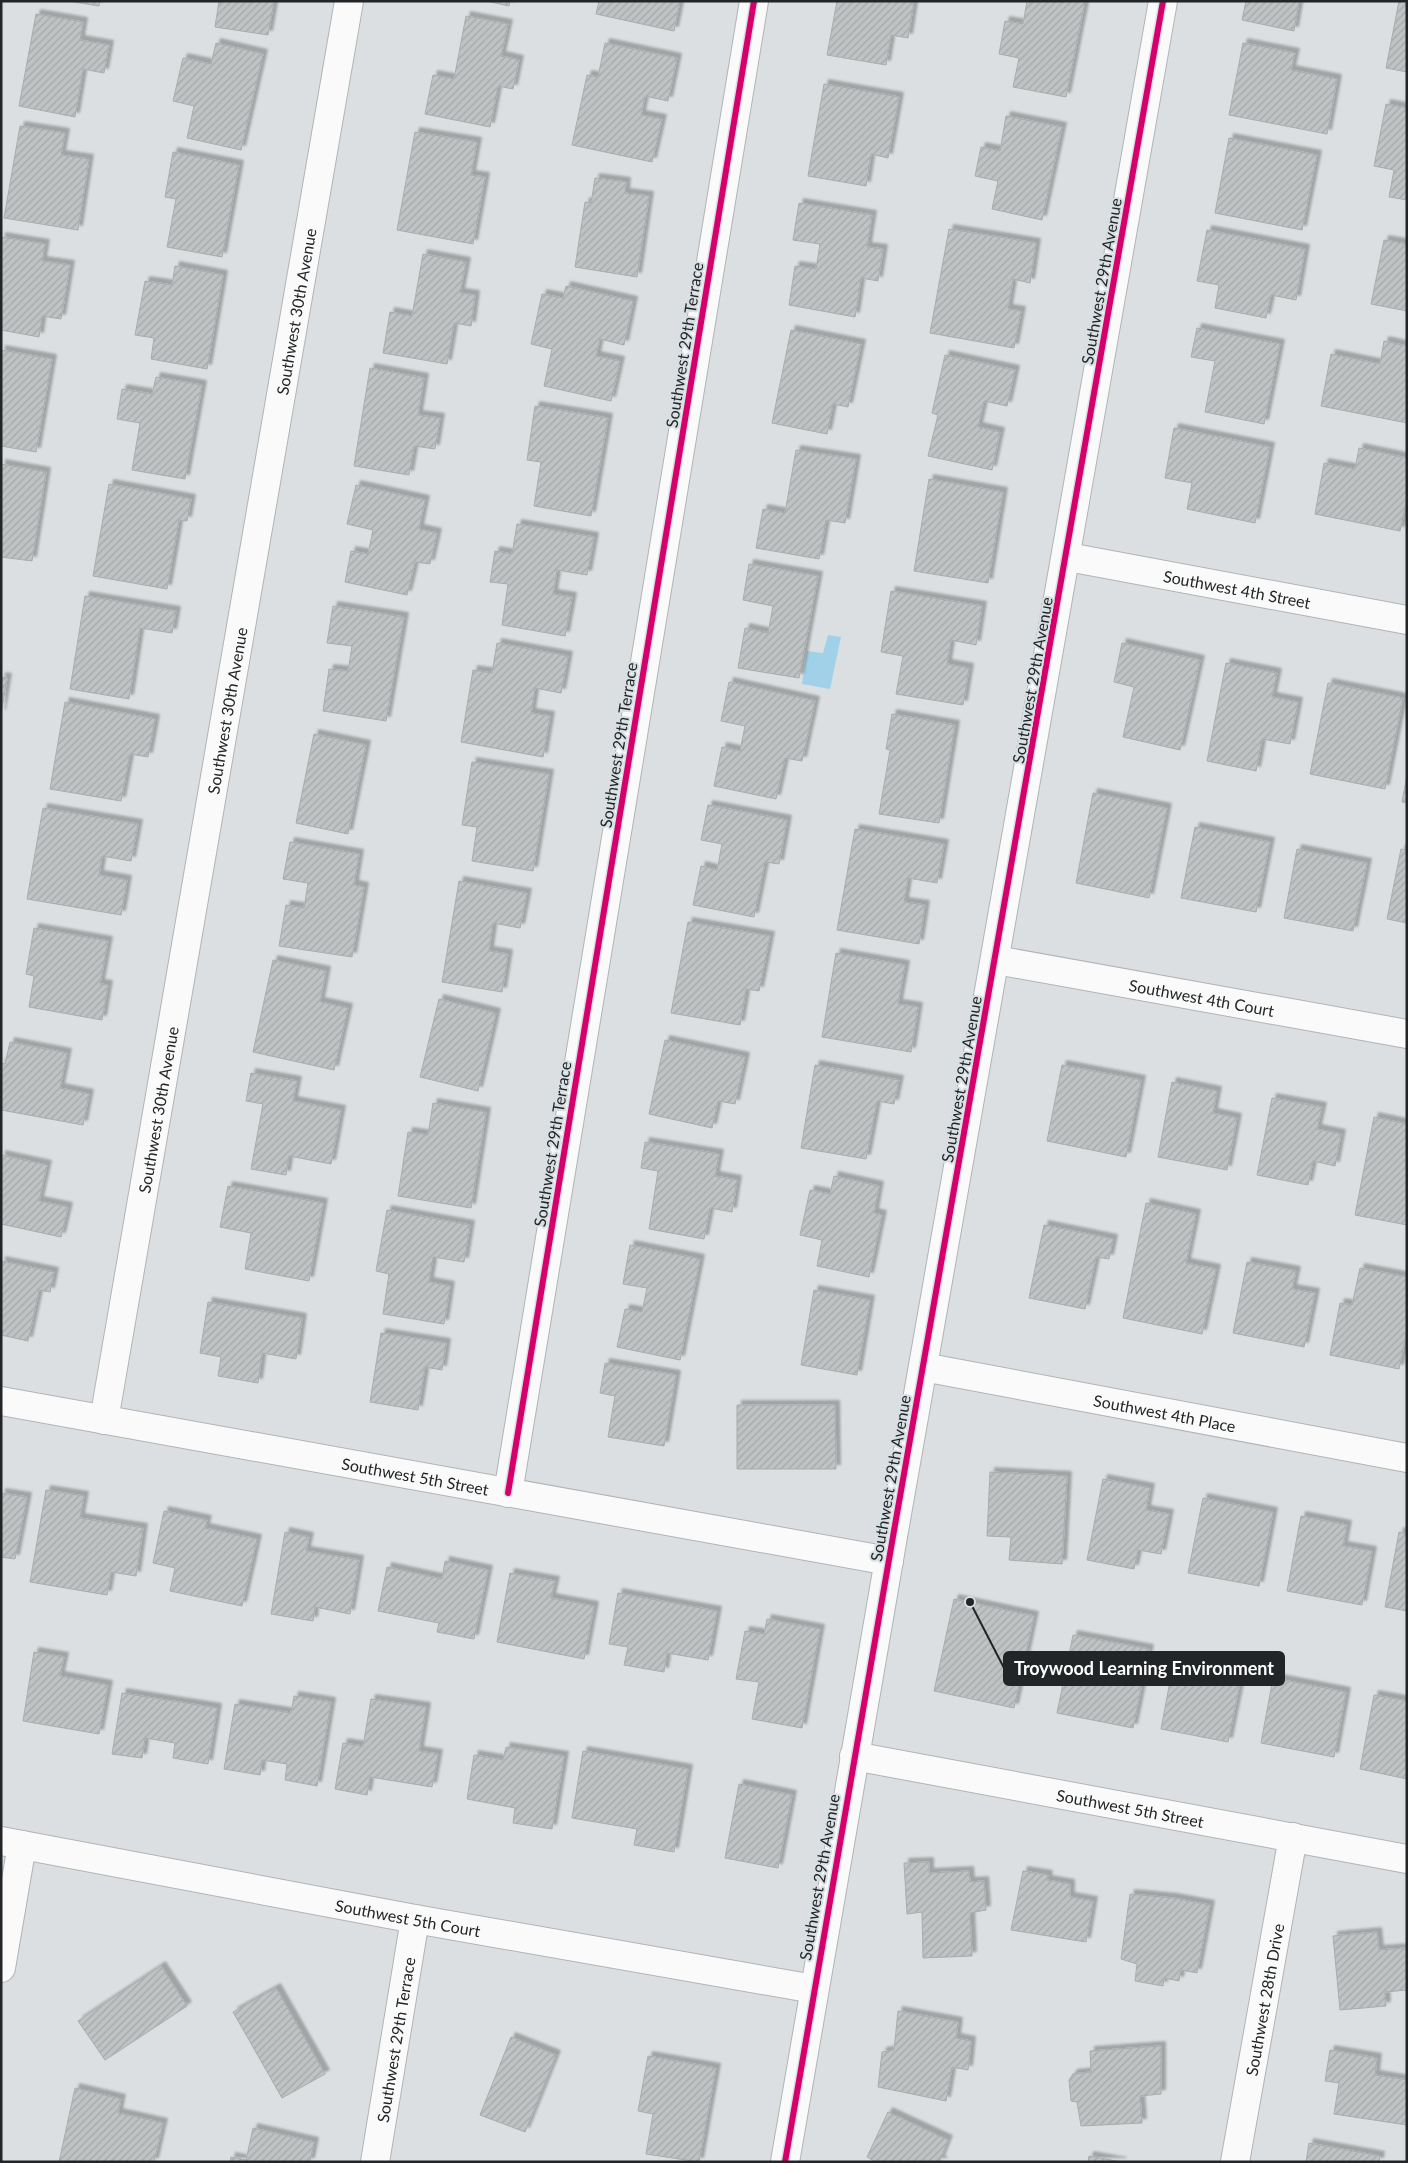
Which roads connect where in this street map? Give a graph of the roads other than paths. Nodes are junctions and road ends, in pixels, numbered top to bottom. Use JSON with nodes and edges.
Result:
{"nodes":[{"id":1,"x":349,"y":1,"type":"edge"},
{"id":2,"x":754,"y":1,"type":"edge"},
{"id":3,"x":1163,"y":1,"type":"edge"},
{"id":4,"x":1068,"y":557,"type":"junction"},
{"id":5,"x":1407,"y":620,"type":"edge"},
{"id":6,"x":996,"y":960,"type":"junction"},
{"id":7,"x":1407,"y":1034,"type":"edge"},
{"id":8,"x":923,"y":1367,"type":"junction"},
{"id":9,"x":1,"y":1401,"type":"edge"},
{"id":10,"x":104,"y":1420,"type":"junction"},
{"id":11,"x":1407,"y":1458,"type":"edge"},
{"id":12,"x":508,"y":1493,"type":"junction"},
{"id":13,"x":889,"y":1561,"type":"junction"},
{"id":14,"x":854,"y":1756,"type":"junction"},
{"id":15,"x":1292,"y":1837,"type":"junction"},
{"id":16,"x":12,"y":1843,"type":"edge"},
{"id":17,"x":1407,"y":1859,"type":"edge"},
{"id":18,"x":415,"y":1919,"type":"junction"},
{"id":19,"x":1,"y":1968,"type":"edge"},
{"id":20,"x":814,"y":1989,"type":"junction"},
{"id":21,"x":374,"y":2162,"type":"edge"},
{"id":22,"x":785,"y":2162,"type":"edge"},
{"id":23,"x":1235,"y":2162,"type":"edge"}],
"edges":[{"from":1,"to":10,"type":"street","name":"Southwest 30th Avenue"},
{"from":2,"to":12,"type":"street","name":"Southwest 29th Terrace"},
{"from":3,"to":4,"type":"street","name":"Southwest 29th Avenue"},
{"from":4,"to":5,"type":"street","name":"Southwest 4th Street"},
{"from":4,"to":6,"type":"street","name":"Southwest 29th Avenue"},
{"from":6,"to":7,"type":"street","name":"Southwest 4th Court"},
{"from":6,"to":8,"type":"street","name":"Southwest 29th Avenue"},
{"from":8,"to":11,"type":"street","name":"Southwest 4th Place"},
{"from":8,"to":13,"type":"street","name":"Southwest 29th Avenue"},
{"from":9,"to":10,"type":"street","name":"Southwest 5th Street"},
{"from":10,"to":12,"type":"street","name":"Southwest 5th Street"},
{"from":12,"to":13,"type":"street","name":"Southwest 5th Street"},
{"from":13,"to":14,"type":"street","name":"Southwest 29th Avenue"},
{"from":14,"to":15,"type":"street","name":"Southwest 5th Street"},
{"from":14,"to":20,"type":"street","name":"Southwest 29th Avenue"},
{"from":15,"to":17,"type":"street","name":"Southwest 5th Street"},
{"from":15,"to":23,"type":"street","name":"Southwest 28th Drive"},
{"from":16,"to":18,"type":"street","name":"Southwest 5th Court"},
{"from":16,"to":19,"type":"street"},
{"from":18,"to":20,"type":"street","name":"Southwest 5th Court"},
{"from":18,"to":21,"type":"street","name":"Southwest 29th Terrace"},
{"from":20,"to":22,"type":"street","name":"Southwest 29th Avenue"}]}
